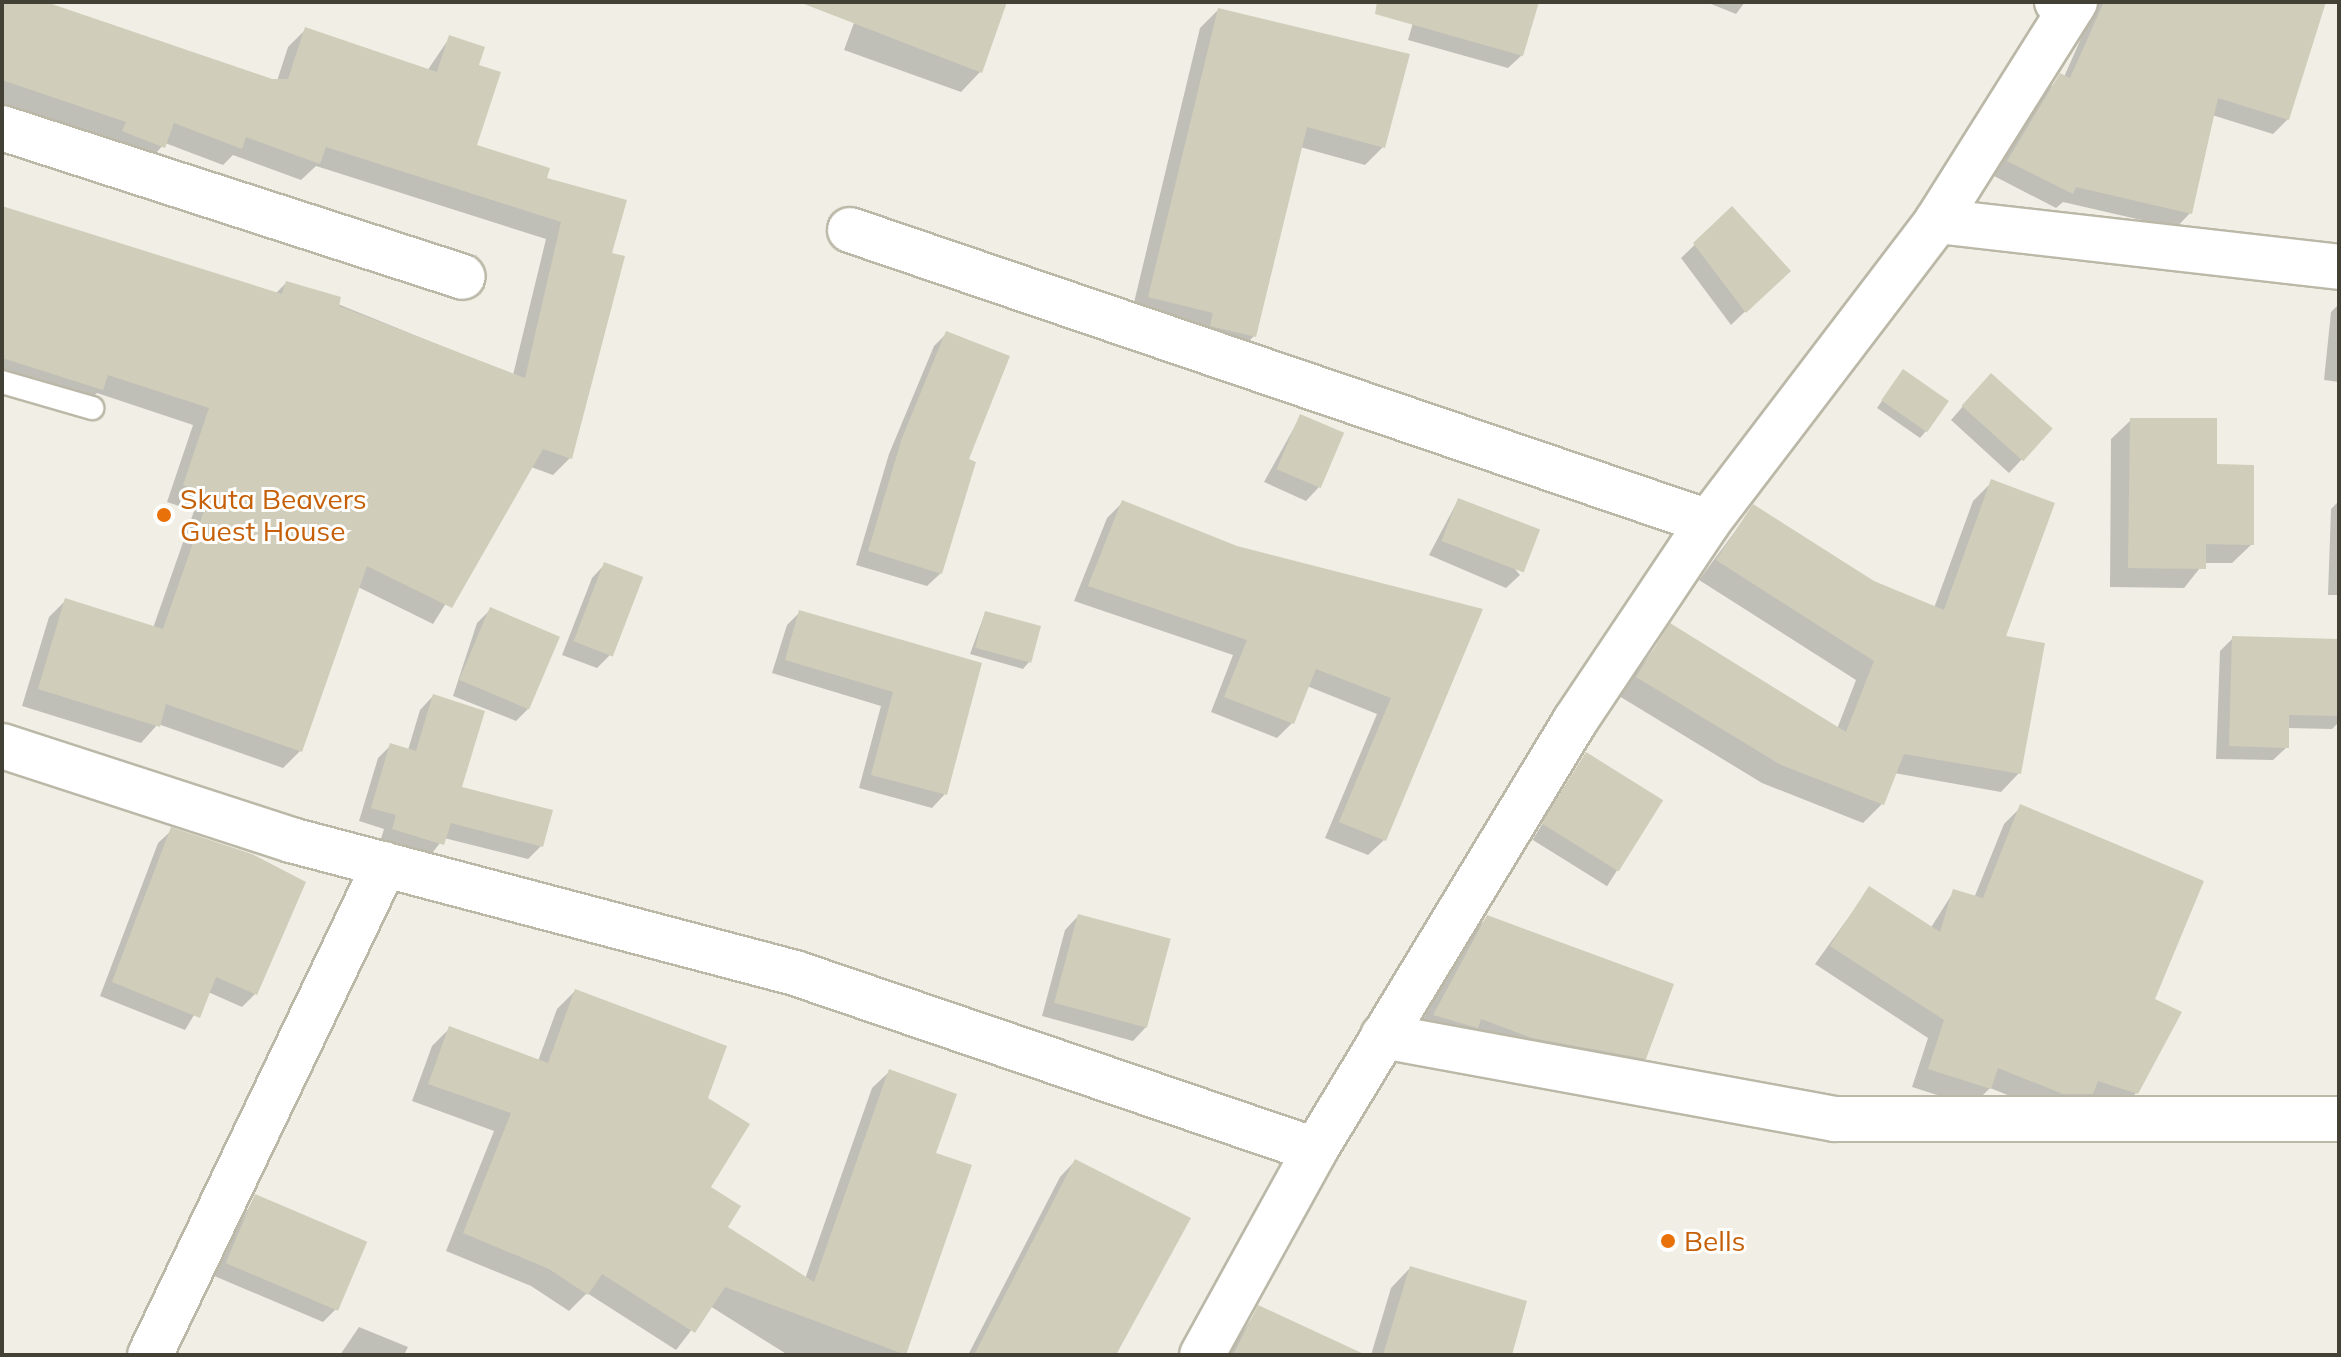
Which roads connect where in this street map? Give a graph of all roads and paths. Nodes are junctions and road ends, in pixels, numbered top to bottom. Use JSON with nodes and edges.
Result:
{"nodes":[{"id":1,"x":2068,"y":3,"type":"edge"},
{"id":2,"x":2,"y":128,"type":"edge"},
{"id":3,"x":1937,"y":221,"type":"junction"},
{"id":4,"x":850,"y":230,"type":"dead end"},
{"id":5,"x":2339,"y":267,"type":"edge"},
{"id":6,"x":462,"y":277,"type":"dead end"},
{"id":7,"x":2,"y":382,"type":"edge"},
{"id":8,"x":92,"y":408,"type":"dead end"},
{"id":9,"x":1708,"y":522,"type":"junction"},
{"id":10,"x":2,"y":746,"type":"edge"},
{"id":11,"x":385,"y":864,"type":"junction"},
{"id":12,"x":1383,"y":1036,"type":"junction"},
{"id":13,"x":2339,"y":1119,"type":"edge"},
{"id":14,"x":1315,"y":1150,"type":"junction"},
{"id":15,"x":150,"y":1355,"type":"edge"},
{"id":16,"x":1202,"y":1355,"type":"edge"}],
"edges":[{"from":1,"to":3,"type":"street"},
{"from":2,"to":6,"type":"street"},
{"from":3,"to":5,"type":"street"},
{"from":3,"to":9,"type":"street"},
{"from":4,"to":9,"type":"street"},
{"from":7,"to":8,"type":"lane"},
{"from":9,"to":12,"type":"street"},
{"from":10,"to":11,"type":"street"},
{"from":11,"to":14,"type":"street"},
{"from":11,"to":15,"type":"street"},
{"from":12,"to":13,"type":"street"},
{"from":12,"to":14,"type":"street"},
{"from":14,"to":16,"type":"street"}]}
